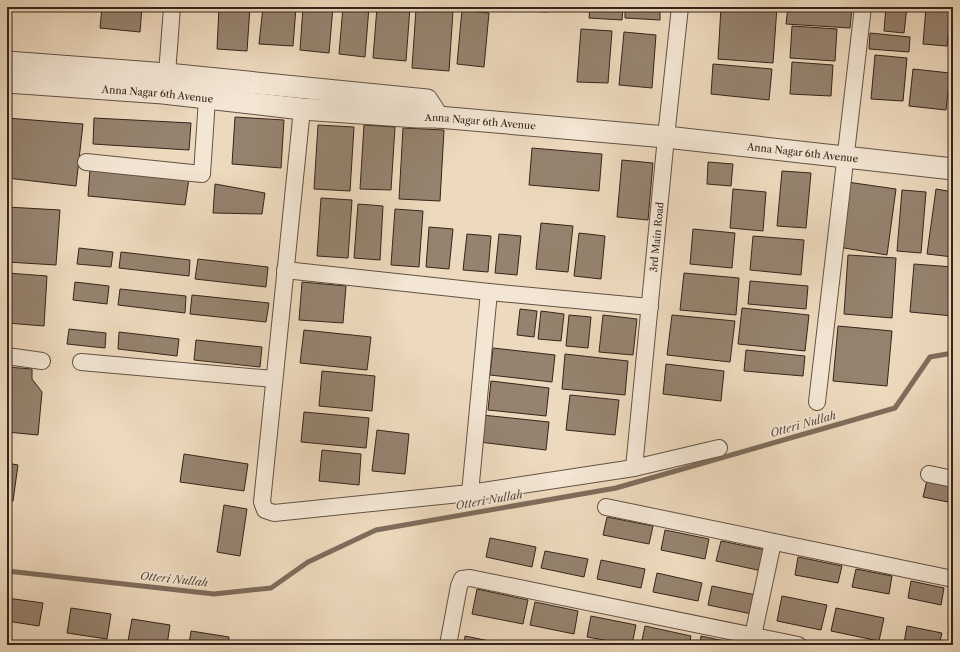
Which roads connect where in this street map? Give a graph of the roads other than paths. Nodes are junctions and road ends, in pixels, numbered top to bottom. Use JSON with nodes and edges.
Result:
{"nodes":[{"id":1,"x":172,"y":7,"type":"edge"},
{"id":2,"x":680,"y":7,"type":"edge"},
{"id":3,"x":863,"y":7,"type":"edge"},
{"id":4,"x":7,"y":62,"type":"edge"},
{"id":5,"x":167,"y":74,"type":"junction"},
{"id":6,"x":7,"y":82,"type":"edge"},
{"id":7,"x":208,"y":99,"type":"junction"},
{"id":8,"x":302,"y":109,"type":"junction"},
{"id":9,"x":438,"y":116,"type":"junction"},
{"id":10,"x":666,"y":137,"type":"junction"},
{"id":11,"x":846,"y":157,"type":"junction"},
{"id":12,"x":86,"y":162,"type":"dead end"},
{"id":13,"x":953,"y":169,"type":"edge"},
{"id":14,"x":286,"y":270,"type":"junction"},
{"id":15,"x":489,"y":292,"type":"junction"},
{"id":16,"x":650,"y":307,"type":"junction"},
{"id":17,"x":7,"y":356,"type":"edge"},
{"id":18,"x":42,"y":361,"type":"dead end"},
{"id":19,"x":81,"y":362,"type":"dead end"},
{"id":20,"x":274,"y":379,"type":"junction"},
{"id":21,"x":817,"y":402,"type":"dead end"},
{"id":22,"x":718,"y":448,"type":"dead end"},
{"id":23,"x":634,"y":468,"type":"junction"},
{"id":24,"x":929,"y":474,"type":"dead end"},
{"id":25,"x":953,"y":479,"type":"edge"},
{"id":26,"x":470,"y":493,"type":"junction"},
{"id":27,"x":606,"y":507,"type":"dead end"},
{"id":28,"x":773,"y":542,"type":"junction"},
{"id":29,"x":953,"y":578,"type":"edge"},
{"id":30,"x":752,"y":640,"type":"edge"},
{"id":31,"x":448,"y":645,"type":"edge"},
{"id":32,"x":798,"y":645,"type":"edge"}],
"edges":[{"from":1,"to":5,"type":"street"},
{"from":2,"to":10,"type":"street","name":"3rd Main Road"},
{"from":3,"to":11,"type":"street"},
{"from":4,"to":5,"type":"street"},
{"from":5,"to":9,"type":"street"},
{"from":6,"to":7,"type":"street","name":"Anna Nagar 6th Avenue"},
{"from":7,"to":8,"type":"street","name":"Anna Nagar 6th Avenue"},
{"from":7,"to":12,"type":"street"},
{"from":8,"to":9,"type":"street","name":"Anna Nagar 6th Avenue"},
{"from":8,"to":14,"type":"street"},
{"from":9,"to":10,"type":"street","name":"Anna Nagar 6th Avenue"},
{"from":10,"to":11,"type":"street","name":"Anna Nagar 6th Avenue"},
{"from":10,"to":16,"type":"street","name":"3rd Main Road"},
{"from":11,"to":13,"type":"street","name":"Anna Nagar 6th Avenue"},
{"from":11,"to":21,"type":"street"},
{"from":14,"to":15,"type":"street"},
{"from":14,"to":20,"type":"street"},
{"from":15,"to":16,"type":"street"},
{"from":15,"to":26,"type":"street"},
{"from":16,"to":23,"type":"street","name":"3rd Main Road"},
{"from":17,"to":18,"type":"street"},
{"from":19,"to":20,"type":"street"},
{"from":20,"to":26,"type":"street"},
{"from":22,"to":23,"type":"street"},
{"from":23,"to":26,"type":"street"},
{"from":24,"to":25,"type":"street"},
{"from":27,"to":28,"type":"street"},
{"from":28,"to":29,"type":"street"},
{"from":28,"to":30,"type":"street"},
{"from":30,"to":31,"type":"street"},
{"from":30,"to":32,"type":"street"}]}
